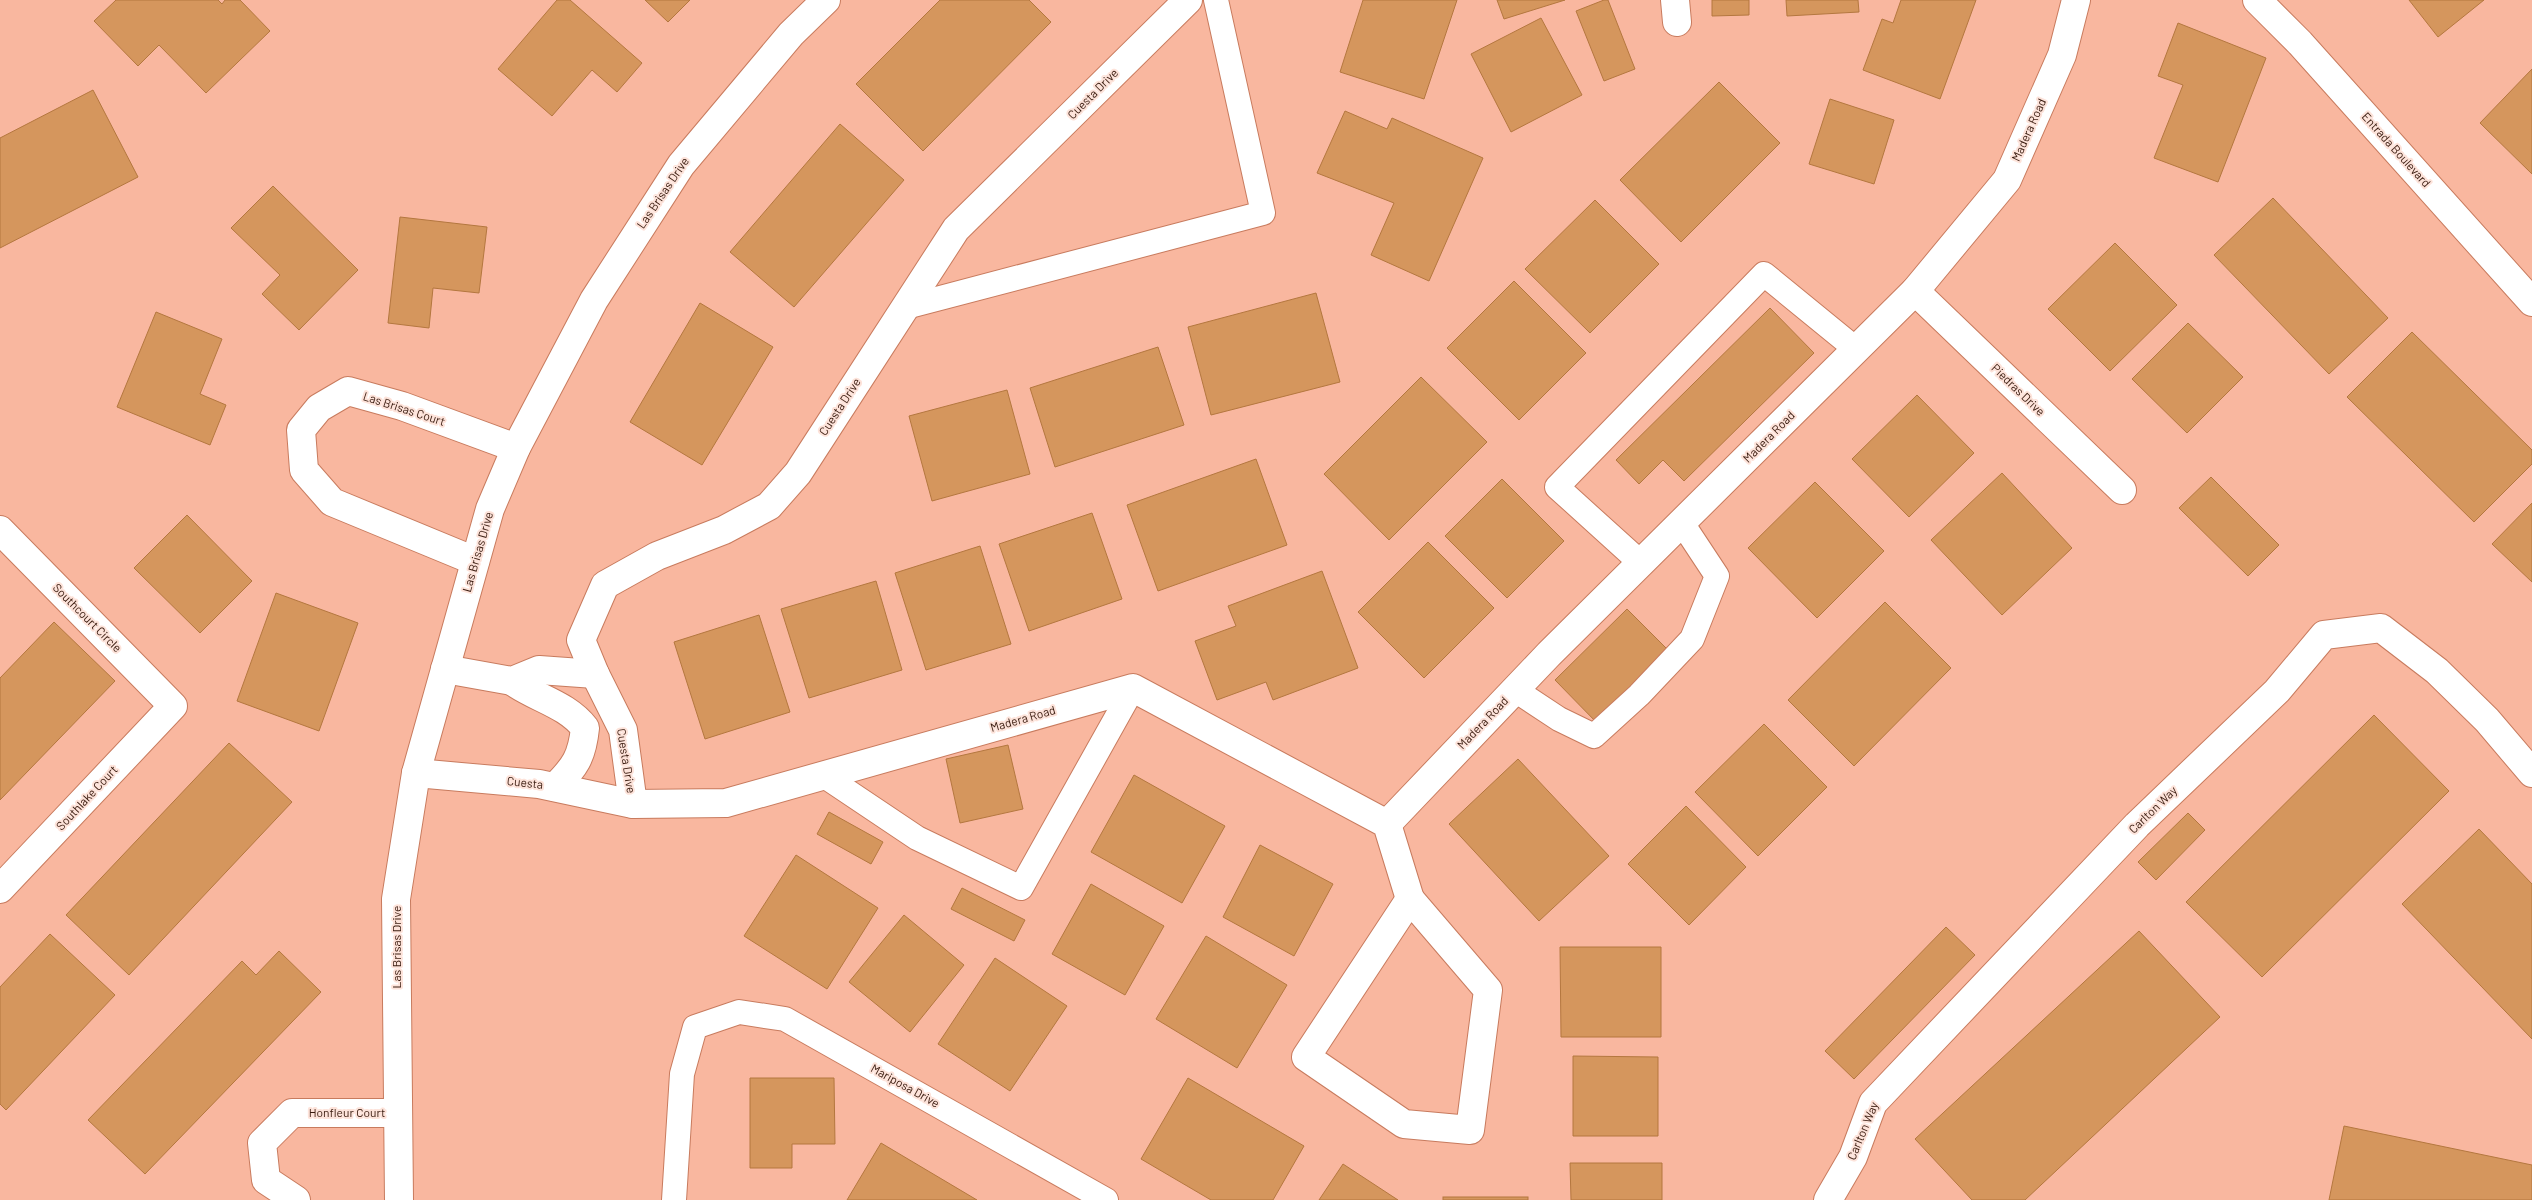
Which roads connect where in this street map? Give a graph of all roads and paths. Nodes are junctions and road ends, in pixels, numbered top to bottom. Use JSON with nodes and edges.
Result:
{"nodes":[{"id":1,"x":826,"y":0,"type":"edge"},
{"id":2,"x":1188,"y":0,"type":"edge"},
{"id":3,"x":1216,"y":0,"type":"edge"},
{"id":4,"x":2076,"y":0,"type":"edge"},
{"id":5,"x":2257,"y":0,"type":"edge"},
{"id":6,"x":1915,"y":291,"type":"junction"},
{"id":7,"x":2532,"y":302,"type":"edge"},
{"id":8,"x":906,"y":307,"type":"junction"},
{"id":9,"x":1856,"y":350,"type":"junction"},
{"id":10,"x":516,"y":448,"type":"junction"},
{"id":11,"x":2122,"y":490,"type":"dead end"},
{"id":12,"x":1682,"y":523,"type":"junction"},
{"id":13,"x":0,"y":530,"type":"edge"},
{"id":14,"x":475,"y":562,"type":"junction"},
{"id":15,"x":1641,"y":564,"type":"junction"},
{"id":16,"x":445,"y":669,"type":"junction"},
{"id":17,"x":595,"y":674,"type":"junction"},
{"id":18,"x":512,"y":681,"type":"junction"},
{"id":19,"x":1133,"y":688,"type":"junction"},
{"id":20,"x":1515,"y":690,"type":"junction"},
{"id":21,"x":173,"y":706,"type":"joint"},
{"id":22,"x":416,"y":773,"type":"junction"},
{"id":23,"x":2532,"y":773,"type":"edge"},
{"id":24,"x":823,"y":775,"type":"junction"},
{"id":25,"x":555,"y":787,"type":"junction"},
{"id":26,"x":633,"y":804,"type":"junction"},
{"id":27,"x":1387,"y":824,"type":"junction"},
{"id":28,"x":0,"y":889,"type":"edge"},
{"id":29,"x":1410,"y":900,"type":"junction"},
{"id":30,"x":398,"y":1113,"type":"junction"},
{"id":31,"x":296,"y":1200,"type":"edge"},
{"id":32,"x":399,"y":1200,"type":"edge"},
{"id":33,"x":674,"y":1200,"type":"edge"},
{"id":34,"x":1106,"y":1200,"type":"edge"},
{"id":35,"x":1828,"y":1200,"type":"edge"}],
"edges":[{"from":1,"to":10,"type":"street","name":"Las Brisas Drive"},
{"from":2,"to":8,"type":"street","name":"Cuesta Drive"},
{"from":3,"to":8,"type":"lane"},
{"from":4,"to":6,"type":"street","name":"Madera Road"},
{"from":5,"to":7,"type":"street","name":"Entrada Boulevard"},
{"from":6,"to":9,"type":"street","name":"Madera Road"},
{"from":6,"to":11,"type":"street","name":"Piedras Drive"},
{"from":8,"to":17,"type":"street","name":"Cuesta Drive"},
{"from":9,"to":12,"type":"street","name":"Madera Road"},
{"from":9,"to":15,"type":"lane"},
{"from":10,"to":14,"type":"street","name":"Las Brisas Drive"},
{"from":10,"to":14,"type":"street","name":"Las Brisas Court"},
{"from":12,"to":15,"type":"street","name":"Madera Road"},
{"from":12,"to":20,"type":"lane"},
{"from":13,"to":21,"type":"street","name":"Southcourt Circle"},
{"from":14,"to":16,"type":"street","name":"Las Brisas Drive"},
{"from":15,"to":20,"type":"street","name":"Madera Road"},
{"from":16,"to":18,"type":"street"},
{"from":16,"to":22,"type":"street","name":"Las Brisas Drive"},
{"from":17,"to":18,"type":"street"},
{"from":17,"to":26,"type":"street","name":"Cuesta Drive"},
{"from":18,"to":25,"type":"street"},
{"from":19,"to":24,"type":"street","name":"Madera Road"},
{"from":19,"to":24,"type":"lane"},
{"from":19,"to":27,"type":"street"},
{"from":20,"to":27,"type":"street","name":"Madera Road"},
{"from":21,"to":28,"type":"street","name":"Southlake Court"},
{"from":22,"to":25,"type":"street","name":"Cuesta"},
{"from":22,"to":30,"type":"street","name":"Las Brisas Drive"},
{"from":23,"to":35,"type":"street","name":"Carlton Way"},
{"from":24,"to":26,"type":"street","name":"Madera Road"},
{"from":25,"to":26,"type":"street","name":"Cuesta"},
{"from":27,"to":29,"type":"street"},
{"from":29,"to":29,"type":"street"},
{"from":30,"to":31,"type":"street","name":"Honfleur Court"},
{"from":30,"to":32,"type":"street","name":"Las Brisas Drive"},
{"from":33,"to":34,"type":"lane","name":"Mariposa Drive"}]}
